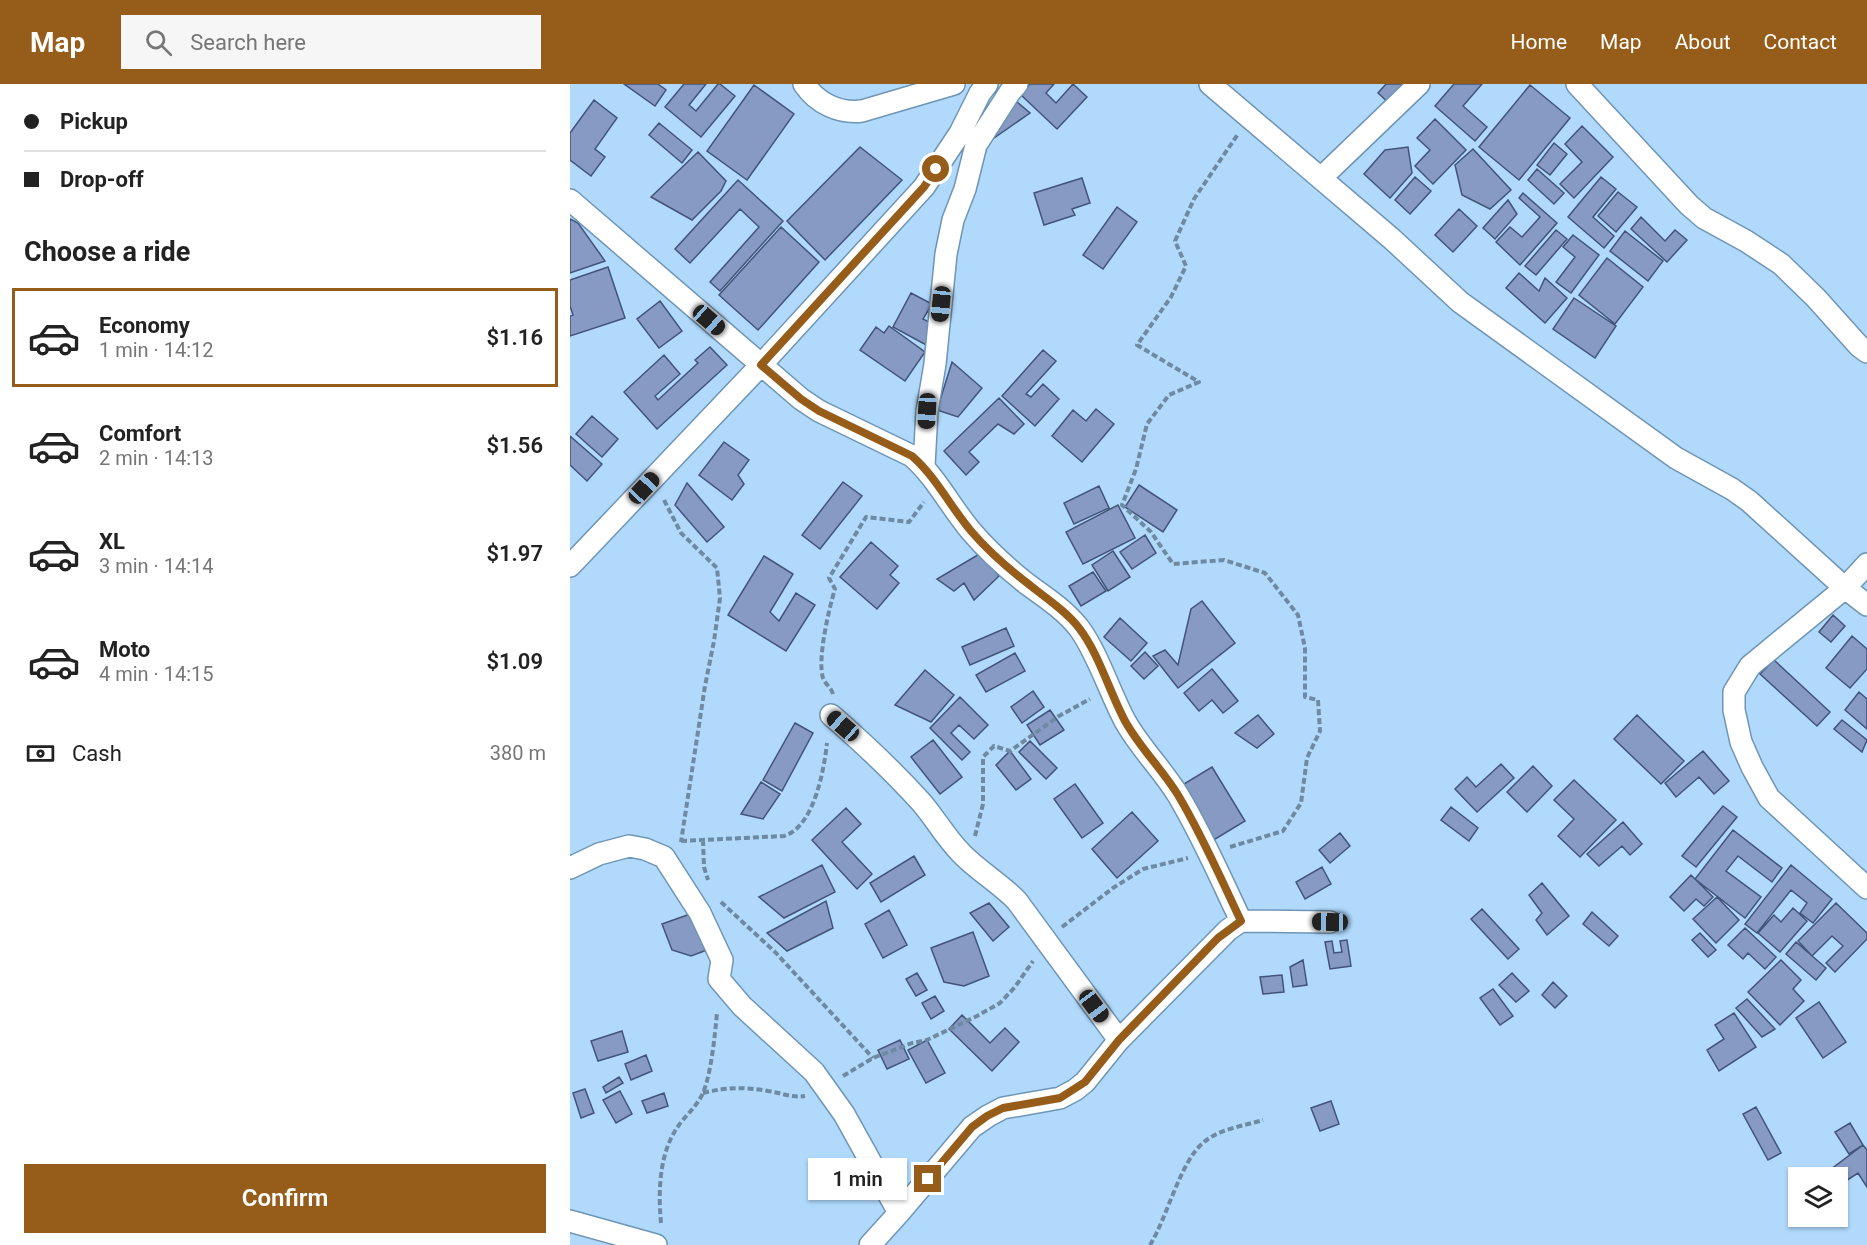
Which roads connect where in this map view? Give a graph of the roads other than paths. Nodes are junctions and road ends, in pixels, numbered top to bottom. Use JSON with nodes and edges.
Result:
{"nodes":[{"id":1,"x":804,"y":84,"type":"edge"},
{"id":2,"x":954,"y":84,"type":"edge"},
{"id":3,"x":987,"y":84,"type":"edge"},
{"id":4,"x":1017,"y":84,"type":"edge"},
{"id":5,"x":1210,"y":84,"type":"edge"},
{"id":6,"x":1419,"y":84,"type":"edge"},
{"id":7,"x":1577,"y":84,"type":"edge"},
{"id":8,"x":1321,"y":178,"type":"junction"},
{"id":9,"x":570,"y":200,"type":"edge"},
{"id":10,"x":1867,"y":352,"type":"edge"},
{"id":11,"x":761,"y":365,"type":"junction"},
{"id":12,"x":924,"y":466,"type":"junction"},
{"id":13,"x":1867,"y":564,"type":"edge"},
{"id":14,"x":570,"y":566,"type":"edge"},
{"id":15,"x":1845,"y":588,"type":"junction"},
{"id":16,"x":1867,"y":605,"type":"edge"},
{"id":17,"x":831,"y":715,"type":"road end"},
{"id":18,"x":570,"y":868,"type":"edge"},
{"id":19,"x":1867,"y":888,"type":"edge"},
{"id":20,"x":1241,"y":921,"type":"junction"},
{"id":21,"x":1330,"y":922,"type":"dead end"},
{"id":22,"x":1119,"y":1040,"type":"junction"},
{"id":23,"x":899,"y":1213,"type":"junction"},
{"id":24,"x":570,"y":1221,"type":"edge"},
{"id":25,"x":659,"y":1239,"type":"edge"},
{"id":26,"x":870,"y":1245,"type":"edge"}],
"edges":[{"from":1,"to":2,"type":"street"},
{"from":3,"to":11,"type":"street"},
{"from":4,"to":12,"type":"street"},
{"from":5,"to":8,"type":"street"},
{"from":6,"to":8,"type":"street"},
{"from":7,"to":10,"type":"street"},
{"from":8,"to":15,"type":"street"},
{"from":9,"to":11,"type":"street"},
{"from":11,"to":12,"type":"street"},
{"from":11,"to":14,"type":"street"},
{"from":12,"to":20,"type":"street"},
{"from":13,"to":15,"type":"street"},
{"from":15,"to":16,"type":"street"},
{"from":15,"to":19,"type":"street"},
{"from":17,"to":22,"type":"street"},
{"from":18,"to":23,"type":"street"},
{"from":20,"to":21,"type":"street"},
{"from":20,"to":22,"type":"street"},
{"from":22,"to":23,"type":"street"},
{"from":23,"to":26,"type":"street"},
{"from":24,"to":25,"type":"street"}]}
